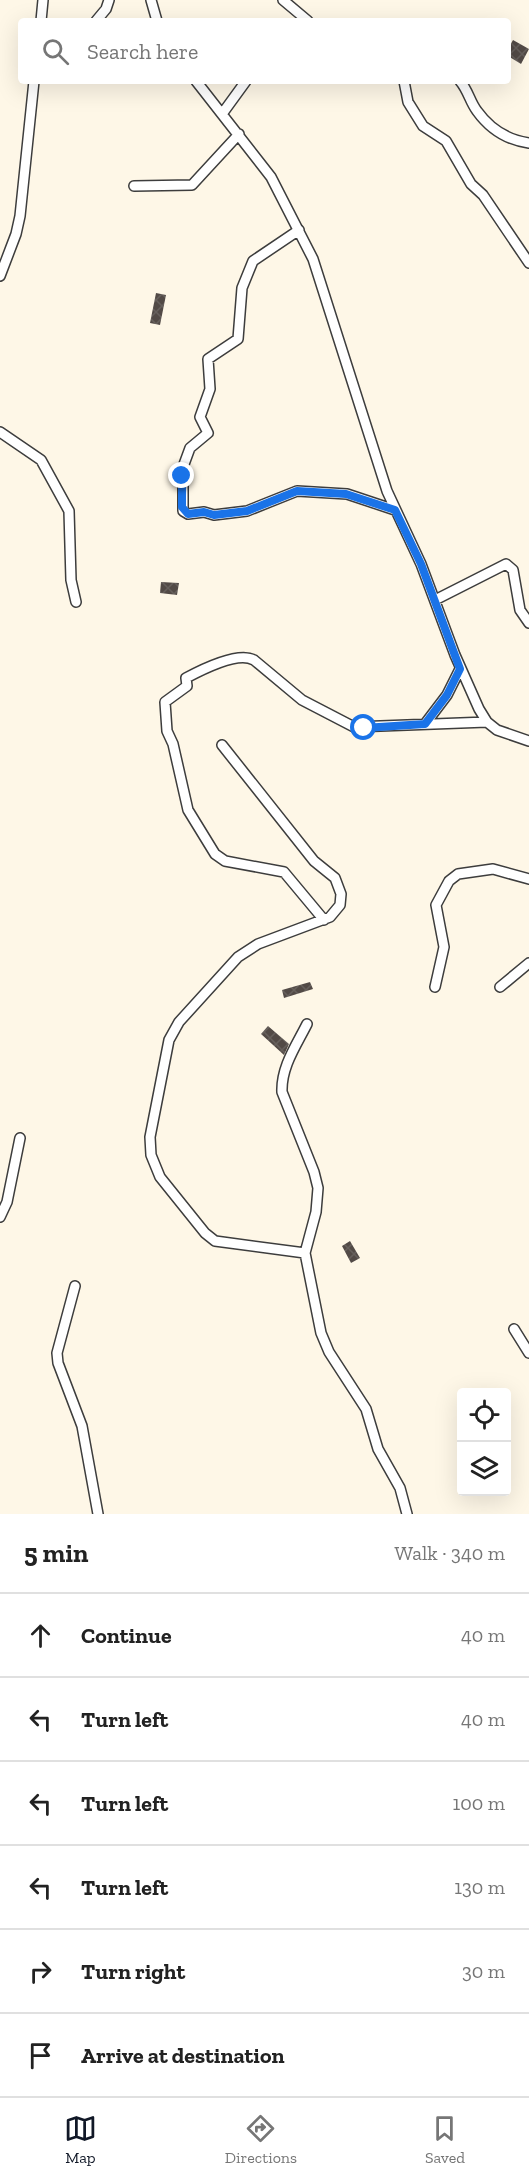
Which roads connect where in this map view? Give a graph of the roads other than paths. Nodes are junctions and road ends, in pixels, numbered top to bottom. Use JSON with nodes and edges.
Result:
{"nodes":[{"id":1,"x":43,"y":0,"type":"edge"},
{"id":2,"x":108,"y":0,"type":"edge"},
{"id":3,"x":151,"y":0,"type":"edge"},
{"id":4,"x":283,"y":0,"type":"edge"},
{"id":5,"x":40,"y":18,"type":"edge"},
{"id":6,"x":98,"y":18,"type":"edge"},
{"id":7,"x":156,"y":18,"type":"edge"},
{"id":8,"x":297,"y":18,"type":"edge"},
{"id":9,"x":34,"y":84,"type":"edge"},
{"id":10,"x":198,"y":84,"type":"edge"},
{"id":11,"x":244,"y":84,"type":"edge"},
{"id":12,"x":405,"y":84,"type":"edge"},
{"id":13,"x":462,"y":84,"type":"edge"},
{"id":14,"x":222,"y":114,"type":"junction"},
{"id":15,"x":239,"y":134,"type":"junction"},
{"id":16,"x":529,"y":143,"type":"edge"},
{"id":17,"x":134,"y":186,"type":"dead end"},
{"id":18,"x":299,"y":230,"type":"junction"},
{"id":19,"x":529,"y":263,"type":"edge"},
{"id":20,"x":2,"y":266,"type":"edge"},
{"id":21,"x":0,"y":276,"type":"edge"},
{"id":22,"x":0,"y":432,"type":"edge"},
{"id":23,"x":395,"y":510,"type":"junction"},
{"id":24,"x":435,"y":600,"type":"junction"},
{"id":25,"x":76,"y":602,"type":"dead end"},
{"id":26,"x":529,"y":623,"type":"edge"},
{"id":27,"x":460,"y":669,"type":"junction"},
{"id":28,"x":487,"y":722,"type":"junction"},
{"id":29,"x":425,"y":724,"type":"junction"},
{"id":30,"x":529,"y":741,"type":"edge"},
{"id":31,"x":222,"y":746,"type":"dead end"},
{"id":32,"x":529,"y":879,"type":"edge"},
{"id":33,"x":324,"y":920,"type":"junction"},
{"id":34,"x":529,"y":963,"type":"edge"},
{"id":35,"x":435,"y":987,"type":"dead end"},
{"id":36,"x":500,"y":987,"type":"dead end"},
{"id":37,"x":307,"y":1024,"type":"dead end"},
{"id":38,"x":20,"y":1138,"type":"dead end"},
{"id":39,"x":0,"y":1217,"type":"edge"},
{"id":40,"x":305,"y":1254,"type":"junction"},
{"id":41,"x":75,"y":1286,"type":"dead end"},
{"id":42,"x":514,"y":1329,"type":"dead end"},
{"id":43,"x":529,"y":1353,"type":"edge"},
{"id":44,"x":98,"y":1514,"type":"edge"},
{"id":45,"x":407,"y":1514,"type":"edge"}],
"edges":[{"from":1,"to":5,"type":"street"},
{"from":2,"to":6,"type":"street"},
{"from":3,"to":7,"type":"street"},
{"from":4,"to":8,"type":"street"},
{"from":9,"to":20,"type":"street"},
{"from":10,"to":14,"type":"street"},
{"from":11,"to":14,"type":"street"},
{"from":12,"to":19,"type":"street"},
{"from":13,"to":16,"type":"street"},
{"from":14,"to":15,"type":"street"},
{"from":15,"to":17,"type":"street"},
{"from":15,"to":18,"type":"street"},
{"from":18,"to":23,"type":"street"},
{"from":18,"to":23,"type":"street"},
{"from":20,"to":21,"type":"street"},
{"from":22,"to":25,"type":"street"},
{"from":23,"to":24,"type":"street"},
{"from":24,"to":26,"type":"street"},
{"from":24,"to":27,"type":"street"},
{"from":27,"to":28,"type":"street"},
{"from":27,"to":29,"type":"street"},
{"from":28,"to":29,"type":"street"},
{"from":28,"to":30,"type":"street"},
{"from":29,"to":33,"type":"street"},
{"from":31,"to":33,"type":"street"},
{"from":32,"to":35,"type":"street"},
{"from":33,"to":40,"type":"street"},
{"from":34,"to":36,"type":"street"},
{"from":37,"to":40,"type":"street"},
{"from":38,"to":39,"type":"street"},
{"from":40,"to":45,"type":"street"},
{"from":41,"to":44,"type":"street"},
{"from":42,"to":43,"type":"street"}]}
